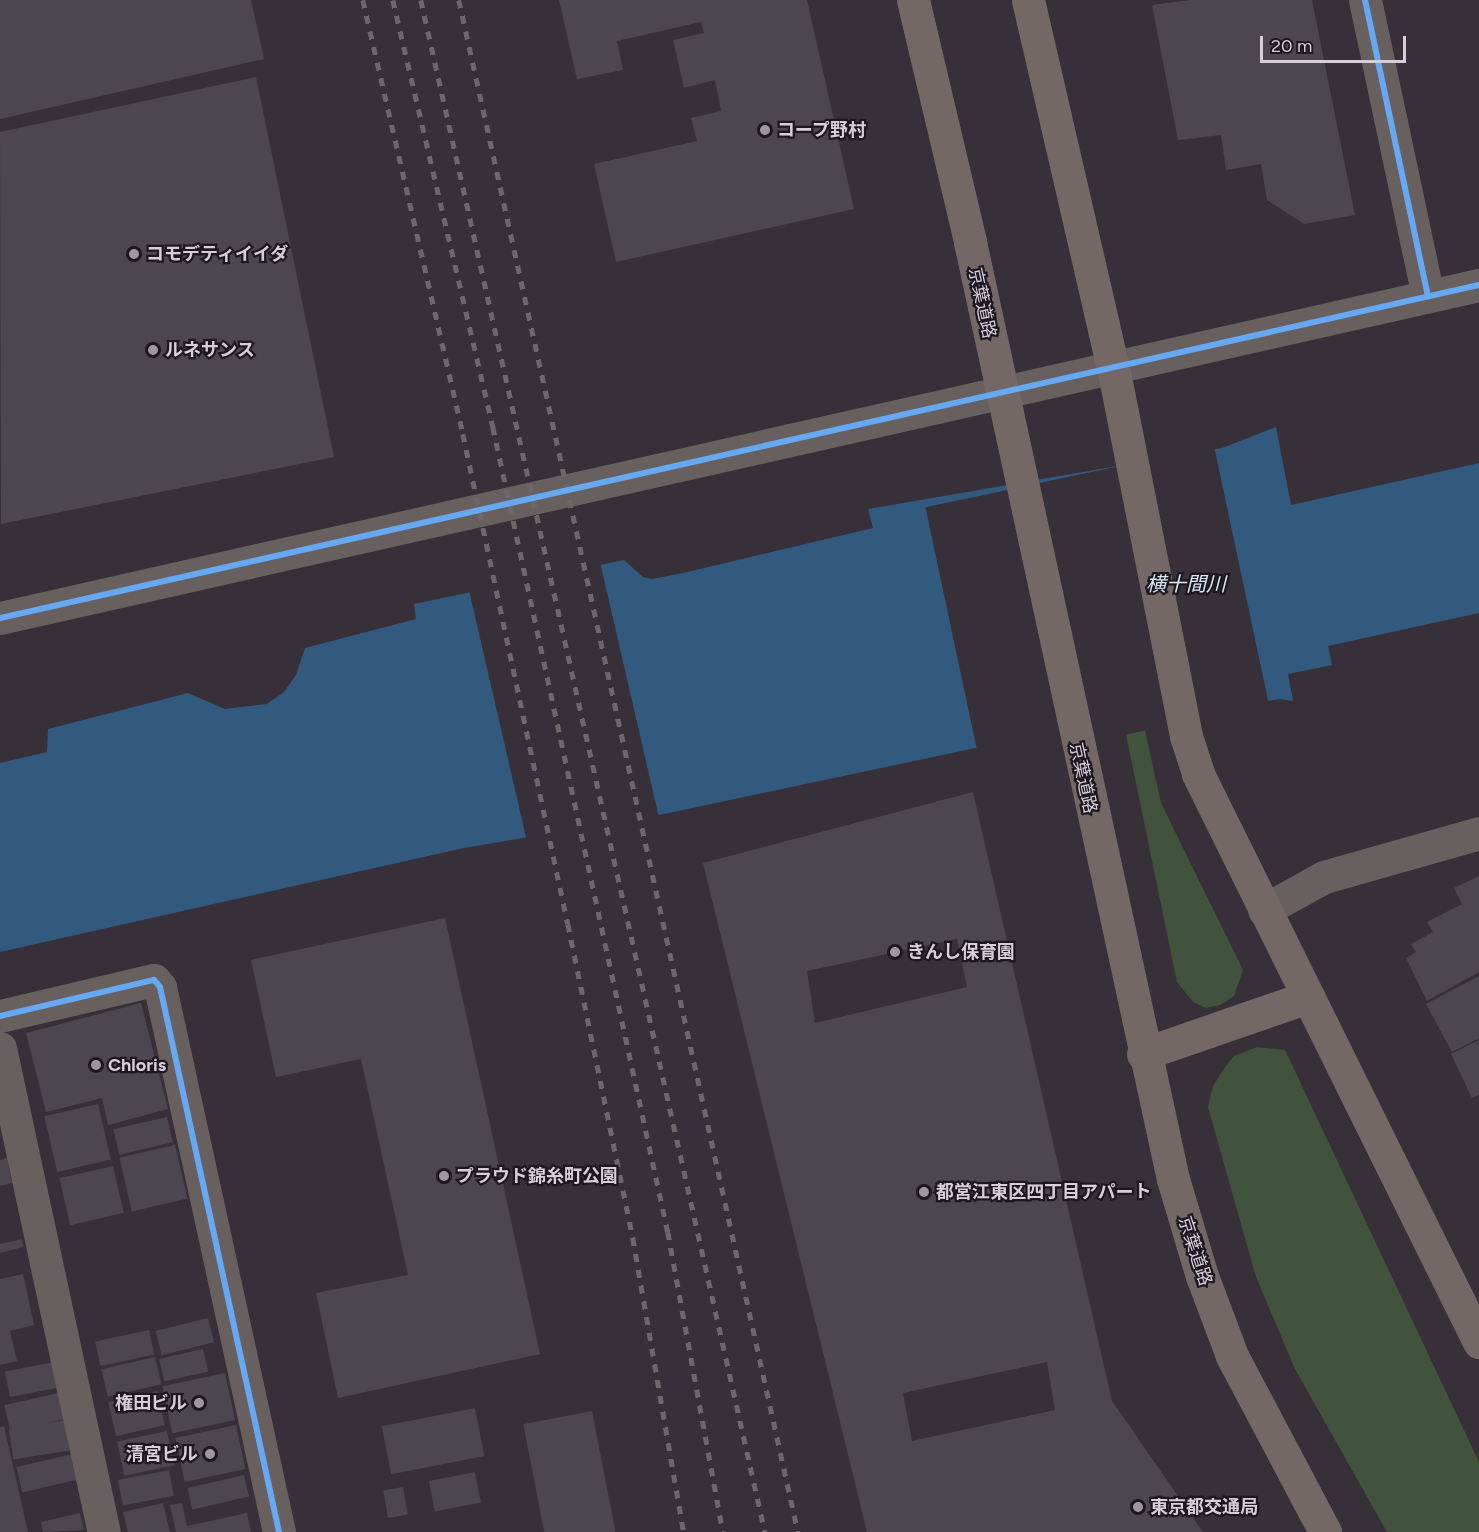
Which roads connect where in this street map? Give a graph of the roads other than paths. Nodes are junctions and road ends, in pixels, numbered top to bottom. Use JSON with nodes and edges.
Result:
{"nodes":[{"id":1,"x":913,"y":0,"type":"edge"},
{"id":2,"x":1028,"y":0,"type":"edge"},
{"id":3,"x":1365,"y":0,"type":"edge"},
{"id":4,"x":1479,"y":285,"type":"edge"},
{"id":5,"x":1428,"y":296,"type":"junction"},
{"id":6,"x":1113,"y":367,"type":"junction"},
{"id":7,"x":1001,"y":393,"type":"junction"},
{"id":8,"x":0,"y":618,"type":"edge"},
{"id":9,"x":1479,"y":833,"type":"edge"},
{"id":10,"x":1264,"y":910,"type":"junction"},
{"id":11,"x":1308,"y":997,"type":"junction"},
{"id":12,"x":0,"y":1016,"type":"edge"},
{"id":13,"x":0,"y":1048,"type":"edge"},
{"id":14,"x":1143,"y":1054,"type":"junction"},
{"id":15,"x":1479,"y":1342,"type":"edge"},
{"id":16,"x":105,"y":1532,"type":"edge"},
{"id":17,"x":279,"y":1532,"type":"edge"},
{"id":18,"x":1325,"y":1532,"type":"edge"}],
"edges":[{"from":1,"to":7,"type":"highway","name":"京葉道路"},
{"from":2,"to":6,"type":"highway"},
{"from":3,"to":5,"type":"street"},
{"from":4,"to":5,"type":"street"},
{"from":5,"to":6,"type":"street"},
{"from":6,"to":7,"type":"street"},
{"from":6,"to":10,"type":"highway"},
{"from":7,"to":8,"type":"street"},
{"from":7,"to":14,"type":"highway","name":"京葉道路"},
{"from":9,"to":10,"type":"street"},
{"from":10,"to":11,"type":"highway"},
{"from":11,"to":14,"type":"highway"},
{"from":11,"to":15,"type":"highway"},
{"from":12,"to":17,"type":"street"},
{"from":13,"to":16,"type":"street"},
{"from":14,"to":18,"type":"highway","name":"京葉道路"}]}
